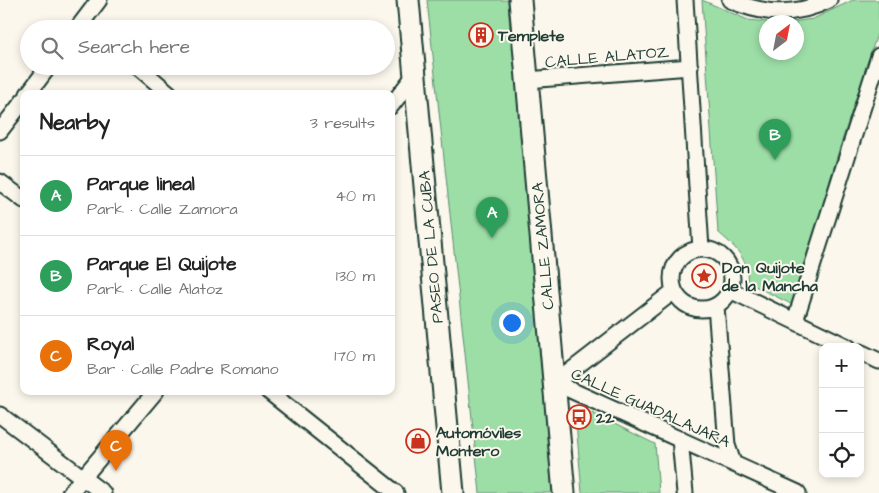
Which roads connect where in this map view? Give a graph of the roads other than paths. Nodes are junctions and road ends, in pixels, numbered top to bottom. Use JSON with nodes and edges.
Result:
{"nodes":[{"id":1,"x":98,"y":0,"type":"edge"},
{"id":2,"x":408,"y":0,"type":"edge"},
{"id":3,"x":520,"y":0,"type":"edge"},
{"id":4,"x":685,"y":0,"type":"edge"},
{"id":5,"x":730,"y":0,"type":"edge"},
{"id":6,"x":829,"y":0,"type":"edge"},
{"id":7,"x":86,"y":20,"type":"edge"},
{"id":8,"x":879,"y":59,"type":"edge"},
{"id":9,"x":690,"y":67,"type":"junction"},
{"id":10,"x":42,"y":75,"type":"edge"},
{"id":11,"x":148,"y":75,"type":"edge"},
{"id":12,"x":414,"y":76,"type":"junction"},
{"id":13,"x":527,"y":80,"type":"junction"},
{"id":14,"x":31,"y":90,"type":"edge"},
{"id":15,"x":165,"y":90,"type":"edge"},
{"id":16,"x":395,"y":101,"type":"edge"},
{"id":17,"x":20,"y":105,"type":"edge"},
{"id":18,"x":0,"y":131,"type":"edge"},
{"id":19,"x":0,"y":182,"type":"edge"},
{"id":20,"x":20,"y":197,"type":"edge"},
{"id":21,"x":701,"y":249,"type":"junction"},
{"id":22,"x":730,"y":290,"type":"junction"},
{"id":23,"x":674,"y":291,"type":"junction"},
{"id":24,"x":716,"y":306,"type":"junction"},
{"id":25,"x":795,"y":321,"type":"junction"},
{"id":26,"x":840,"y":343,"type":"edge"},
{"id":27,"x":864,"y":354,"type":"edge"},
{"id":28,"x":879,"y":362,"type":"edge"},
{"id":29,"x":555,"y":383,"type":"junction"},
{"id":30,"x":153,"y":395,"type":"edge"},
{"id":31,"x":273,"y":395,"type":"edge"},
{"id":32,"x":0,"y":415,"type":"edge"},
{"id":33,"x":680,"y":439,"type":"junction"},
{"id":34,"x":733,"y":463,"type":"junction"},
{"id":35,"x":83,"y":478,"type":"junction"},
{"id":36,"x":70,"y":493,"type":"edge"},
{"id":37,"x":102,"y":493,"type":"edge"},
{"id":38,"x":396,"y":493,"type":"edge"},
{"id":39,"x":454,"y":493,"type":"edge"},
{"id":40,"x":564,"y":493,"type":"edge"},
{"id":41,"x":685,"y":493,"type":"edge"},
{"id":42,"x":798,"y":493,"type":"edge"}],
"edges":[{"from":1,"to":7,"type":"street"},
{"from":2,"to":12,"type":"main road","name":"PASEO DE LA CUBA"},
{"from":3,"to":13,"type":"main road","name":"CALLE ZAMORA"},
{"from":4,"to":9,"type":"street"},
{"from":5,"to":6,"type":"street"},
{"from":8,"to":25,"type":"street"},
{"from":9,"to":13,"type":"street","name":"CALLE ALATOZ"},
{"from":9,"to":21,"type":"street"},
{"from":10,"to":14,"type":"street"},
{"from":11,"to":15,"type":"street"},
{"from":12,"to":16,"type":"street"},
{"from":12,"to":39,"type":"main road","name":"PASEO DE LA CUBA"},
{"from":13,"to":29,"type":"main road","name":"CALLE ZAMORA"},
{"from":17,"to":18,"type":"street"},
{"from":19,"to":20,"type":"street"},
{"from":21,"to":22,"type":"street"},
{"from":21,"to":23,"type":"street"},
{"from":22,"to":24,"type":"street"},
{"from":22,"to":25,"type":"street"},
{"from":23,"to":24,"type":"street"},
{"from":23,"to":29,"type":"street","name":"CALLE GUADALAJARA"},
{"from":24,"to":34,"type":"street","name":"CALLE GUADALAJARA"},
{"from":25,"to":26,"type":"street"},
{"from":27,"to":28,"type":"street"},
{"from":29,"to":33,"type":"street","name":"CALLE GUADALAJARA"},
{"from":29,"to":40,"type":"main road","name":"CALLE ZAMORA"},
{"from":30,"to":35,"type":"street"},
{"from":31,"to":38,"type":"street"},
{"from":32,"to":35,"type":"street"},
{"from":33,"to":34,"type":"street","name":"CALLE GUADALAJARA"},
{"from":33,"to":41,"type":"street"},
{"from":34,"to":42,"type":"street","name":"CALLE GUADALAJARA"},
{"from":35,"to":36,"type":"street"},
{"from":35,"to":37,"type":"street"}]}
